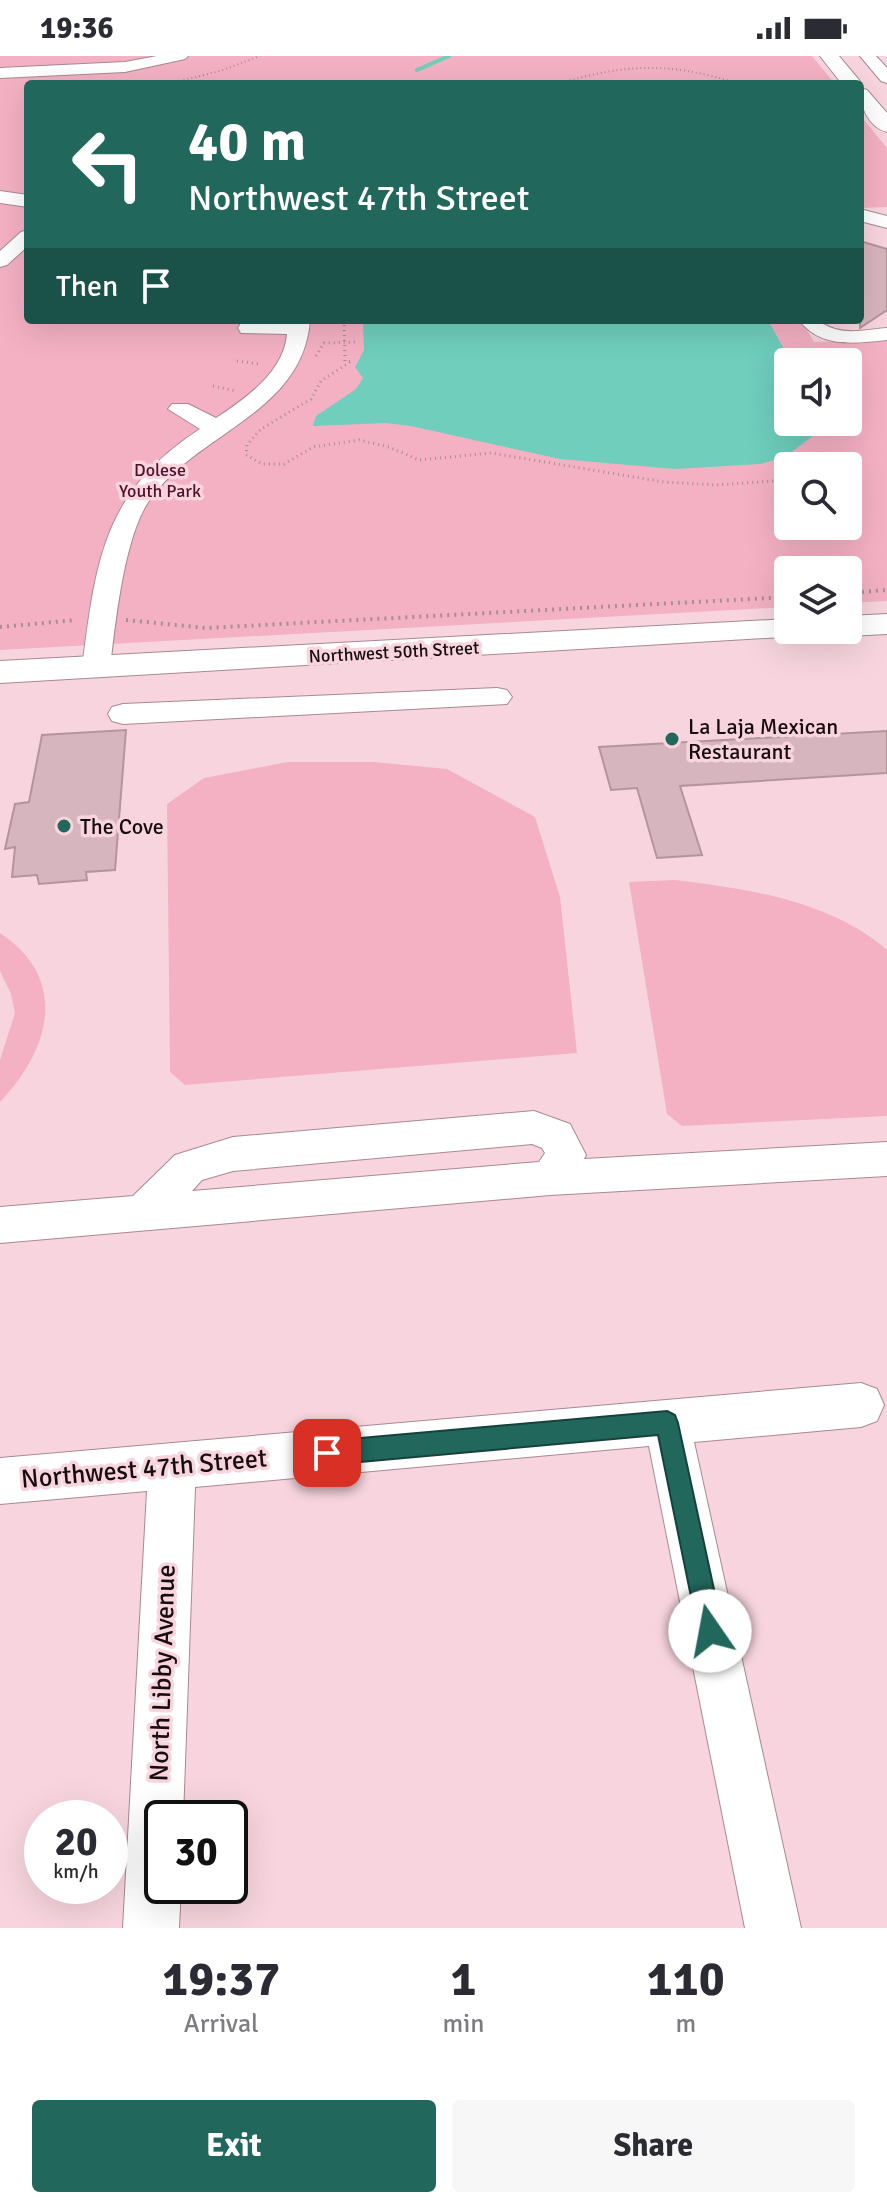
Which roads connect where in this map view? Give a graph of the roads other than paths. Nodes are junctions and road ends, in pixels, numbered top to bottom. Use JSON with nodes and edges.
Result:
{"nodes":[{"id":1,"x":180,"y":56,"type":"edge"},
{"id":2,"x":829,"y":56,"type":"edge"},
{"id":3,"x":868,"y":56,"type":"edge"},
{"id":4,"x":0,"y":73,"type":"edge"},
{"id":5,"x":887,"y":78,"type":"edge"},
{"id":6,"x":849,"y":80,"type":"edge"},
{"id":7,"x":887,"y":88,"type":"edge"},
{"id":8,"x":864,"y":91,"type":"edge"},
{"id":9,"x":864,"y":98,"type":"edge"},
{"id":10,"x":874,"y":116,"type":"edge"},
{"id":11,"x":0,"y":197,"type":"edge"},
{"id":12,"x":24,"y":200,"type":"edge"},
{"id":13,"x":864,"y":216,"type":"edge"},
{"id":14,"x":887,"y":222,"type":"edge"},
{"id":15,"x":24,"y":240,"type":"edge"},
{"id":16,"x":0,"y":261,"type":"edge"},
{"id":17,"x":299,"y":324,"type":"edge"},
{"id":18,"x":813,"y":324,"type":"edge"},
{"id":19,"x":249,"y":328,"type":"dead end"},
{"id":20,"x":887,"y":334,"type":"edge"},
{"id":21,"x":180,"y":409,"type":"dead end"},
{"id":22,"x":219,"y":429,"type":"junction"},
{"id":23,"x":887,"y":624,"type":"edge"},
{"id":24,"x":862,"y":625,"type":"edge"},
{"id":25,"x":774,"y":630,"type":"edge"},
{"id":26,"x":96,"y":668,"type":"junction"},
{"id":27,"x":0,"y":672,"type":"edge"},
{"id":28,"x":497,"y":697,"type":"dead end"},
{"id":29,"x":123,"y":714,"type":"dead end"},
{"id":30,"x":887,"y":1159,"type":"edge"},
{"id":31,"x":550,"y":1178,"type":"junction"},
{"id":32,"x":143,"y":1213,"type":"junction"},
{"id":33,"x":0,"y":1225,"type":"edge"},
{"id":34,"x":861,"y":1405,"type":"dead end"},
{"id":35,"x":667,"y":1423,"type":"junction"},
{"id":36,"x":172,"y":1467,"type":"junction"},
{"id":37,"x":0,"y":1481,"type":"edge"},
{"id":38,"x":151,"y":1928,"type":"edge"},
{"id":39,"x":773,"y":1928,"type":"edge"}],
"edges":[{"from":1,"to":4,"type":"street"},
{"from":2,"to":6,"type":"main road"},
{"from":3,"to":5,"type":"street"},
{"from":7,"to":8,"type":"street"},
{"from":9,"to":10,"type":"main road"},
{"from":11,"to":12,"type":"street"},
{"from":13,"to":14,"type":"street"},
{"from":15,"to":16,"type":"street"},
{"from":17,"to":19,"type":"street"},
{"from":17,"to":22,"type":"street"},
{"from":18,"to":20,"type":"street"},
{"from":21,"to":22,"type":"street"},
{"from":22,"to":26,"type":"street"},
{"from":23,"to":24,"type":"main road"},
{"from":25,"to":26,"type":"main road","name":"Northwest 50th Street"},
{"from":26,"to":27,"type":"main road","name":"Northwest 50th Street"},
{"from":28,"to":29,"type":"street"},
{"from":30,"to":31,"type":"street"},
{"from":31,"to":32,"type":"street"},
{"from":31,"to":32,"type":"street"},
{"from":32,"to":33,"type":"street"},
{"from":34,"to":35,"type":"street","name":"Northwest 47th Street"},
{"from":35,"to":36,"type":"street","name":"Northwest 47th Street"},
{"from":35,"to":39,"type":"street"},
{"from":36,"to":37,"type":"street","name":"Northwest 47th Street"},
{"from":36,"to":38,"type":"street","name":"North Libby Avenue"}]}
